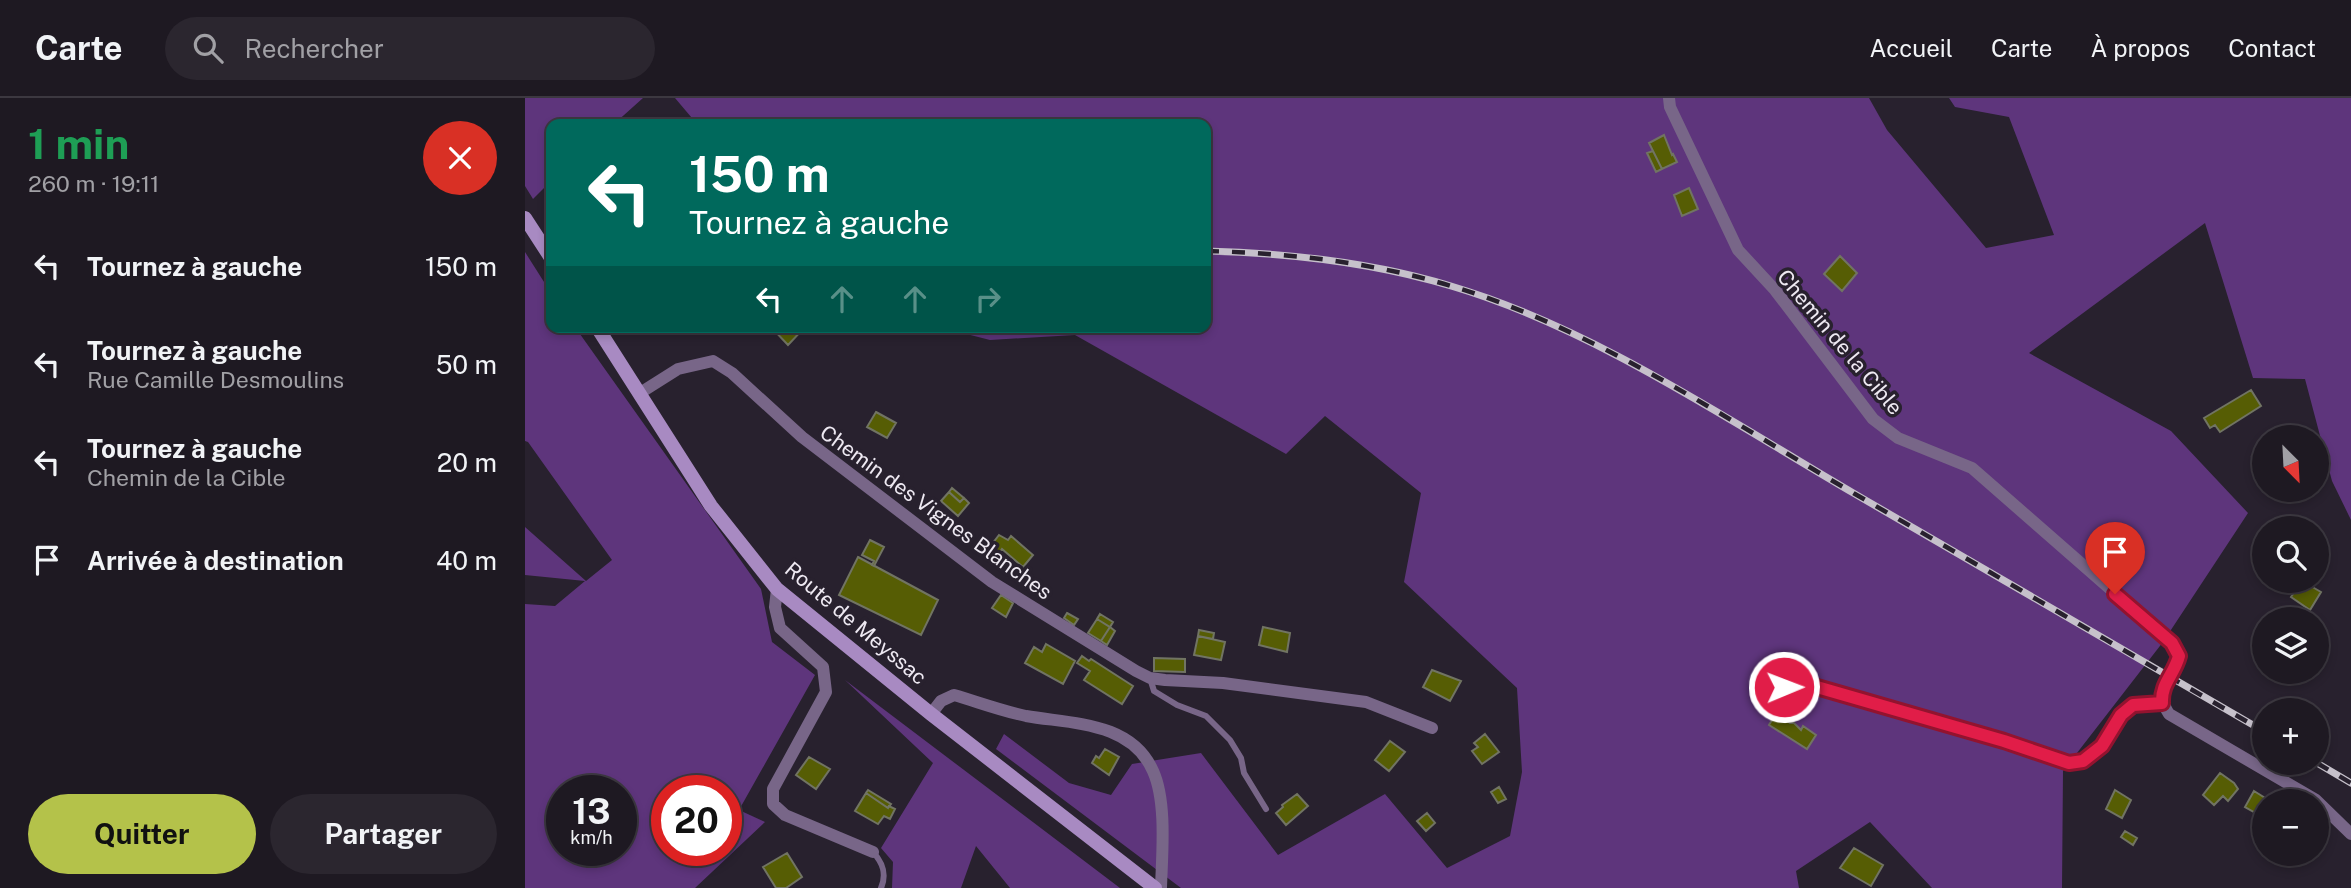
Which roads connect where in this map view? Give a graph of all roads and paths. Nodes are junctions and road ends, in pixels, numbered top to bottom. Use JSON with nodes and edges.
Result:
{"nodes":[{"id":1,"x":1669,"y":98,"type":"edge"},
{"id":2,"x":525,"y":218,"type":"edge"},
{"id":3,"x":546,"y":250,"type":"edge"},
{"id":4,"x":601,"y":333,"type":"edge"},
{"id":5,"x":640,"y":393,"type":"junction"},
{"id":6,"x":777,"y":589,"type":"junction"},
{"id":7,"x":1150,"y":678,"type":"junction"},
{"id":8,"x":2162,"y":703,"type":"junction"},
{"id":9,"x":931,"y":714,"type":"junction"},
{"id":10,"x":1803,"y":714,"type":"dead end"},
{"id":11,"x":1432,"y":729,"type":"dead end"},
{"id":12,"x":1266,"y":809,"type":"dead end"},
{"id":13,"x":2351,"y":834,"type":"edge"},
{"id":14,"x":873,"y":852,"type":"joint"},
{"id":15,"x":881,"y":888,"type":"edge"},
{"id":16,"x":1155,"y":888,"type":"edge"},
{"id":17,"x":1161,"y":888,"type":"edge"}],
"edges":[{"from":1,"to":8,"type":"street","name":"Chemin de la Cible"},
{"from":2,"to":3,"type":"main road"},
{"from":4,"to":5,"type":"main road","name":"Route de Meyssac"},
{"from":5,"to":6,"type":"main road","name":"Route de Meyssac"},
{"from":5,"to":7,"type":"street","name":"Chemin des Vignes Blanches"},
{"from":6,"to":9,"type":"main road","name":"Route de Meyssac"},
{"from":6,"to":14,"type":"street"},
{"from":7,"to":11,"type":"street","name":"Chemin des Vignes Blanches"},
{"from":7,"to":12,"type":"lane"},
{"from":8,"to":10,"type":"lane"},
{"from":8,"to":13,"type":"street"},
{"from":9,"to":16,"type":"main road","name":"Route de Meyssac"},
{"from":9,"to":17,"type":"street"},
{"from":14,"to":15,"type":"lane"}]}
